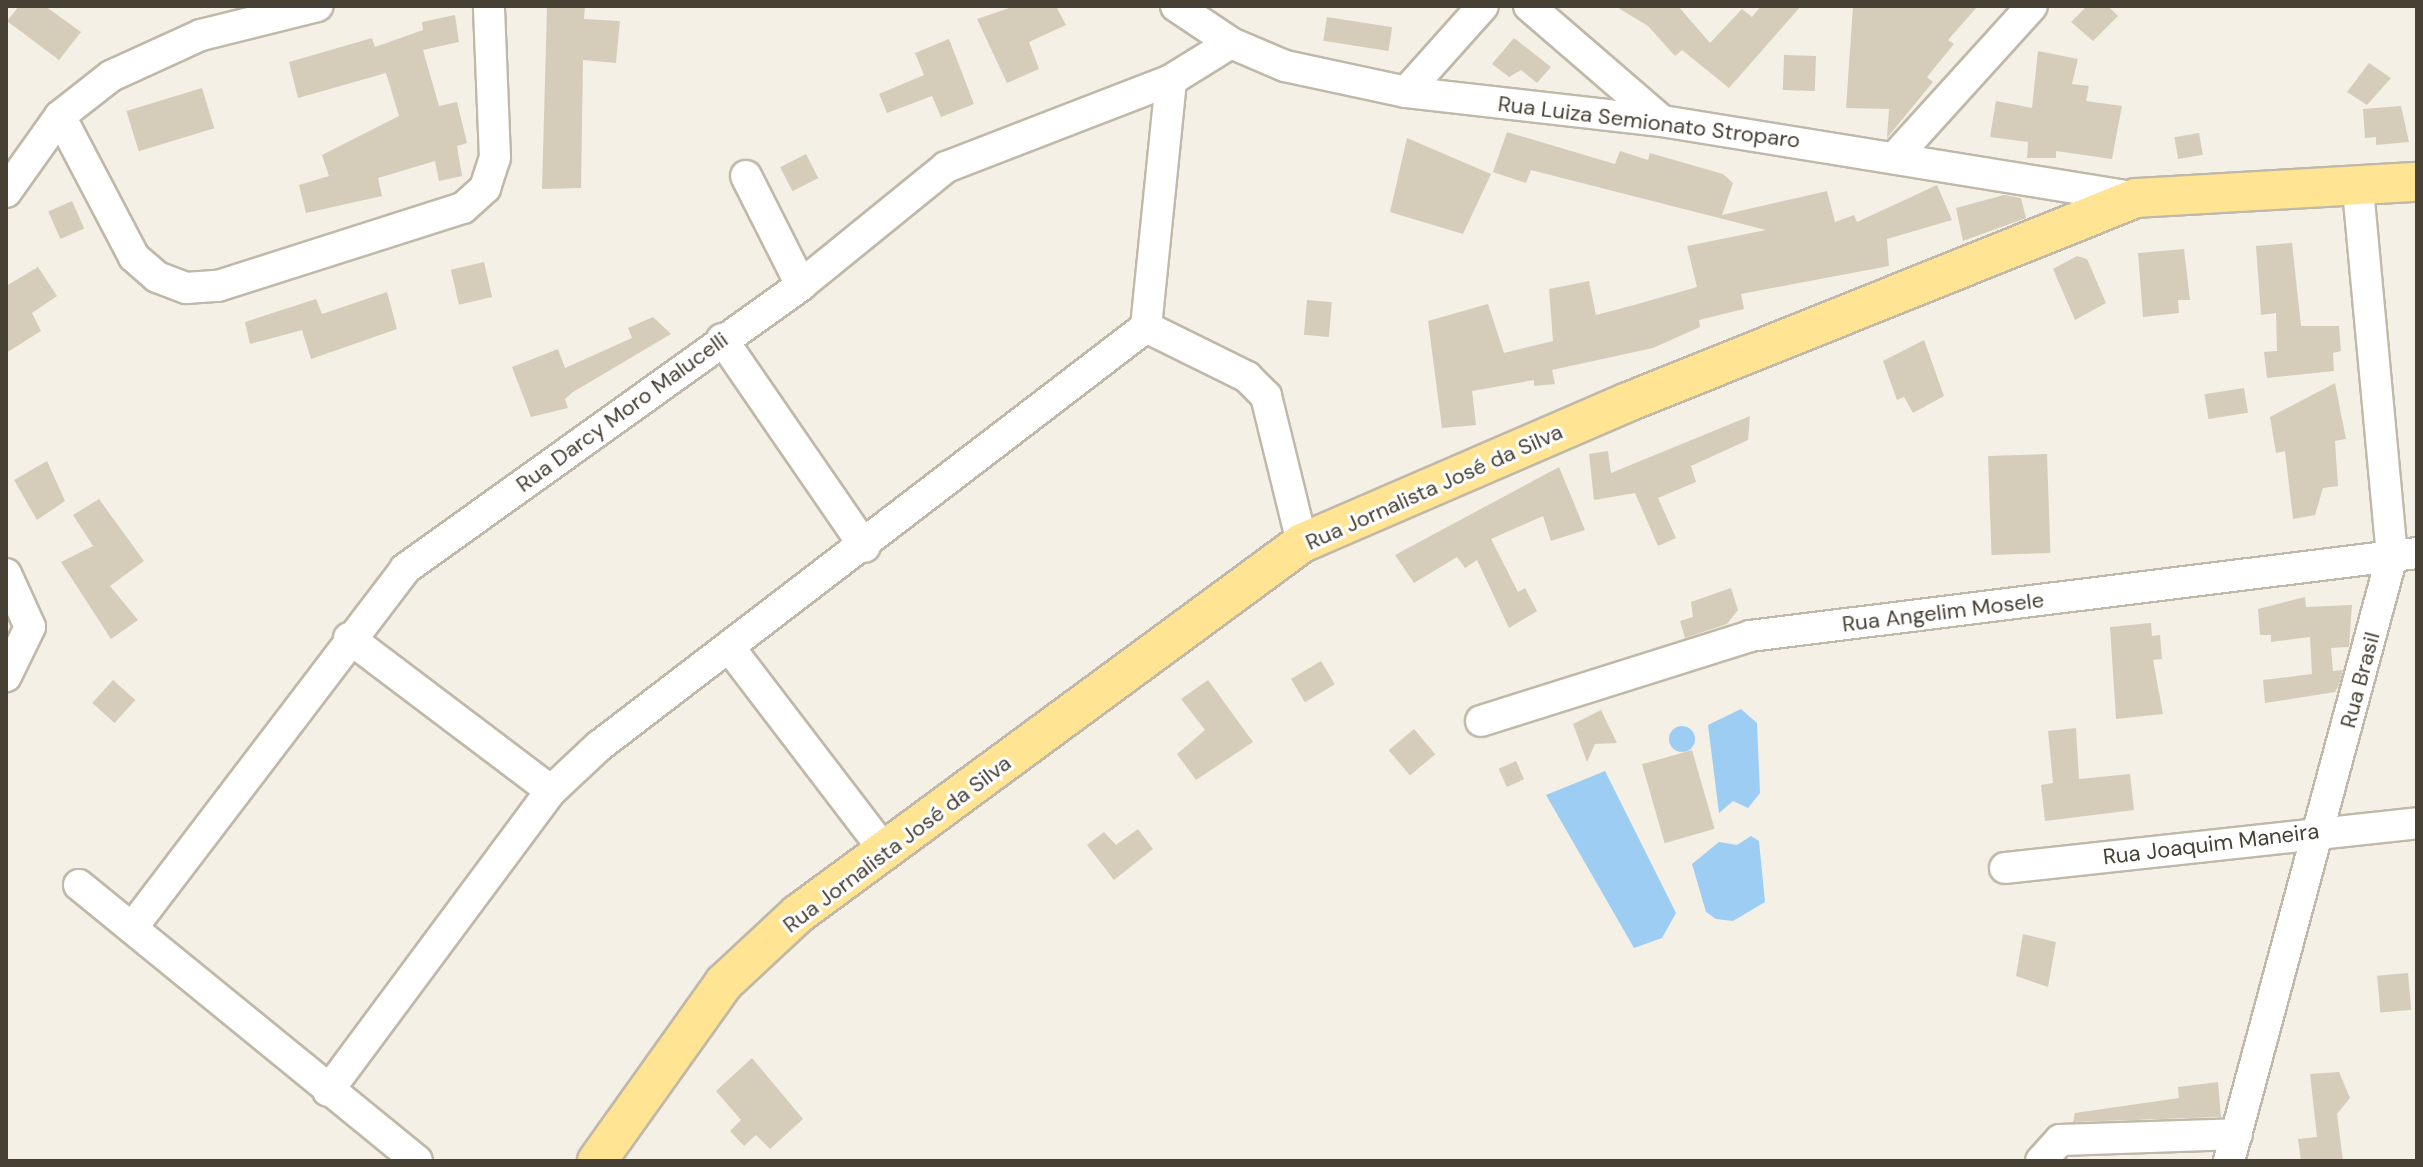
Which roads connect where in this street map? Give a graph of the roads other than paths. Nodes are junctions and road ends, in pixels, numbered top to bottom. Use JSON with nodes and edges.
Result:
{"nodes":[{"id":1,"x":317,"y":6,"type":"edge"},
{"id":2,"x":489,"y":6,"type":"edge"},
{"id":3,"x":1176,"y":6,"type":"edge"},
{"id":4,"x":1483,"y":6,"type":"edge"},
{"id":5,"x":1529,"y":6,"type":"edge"},
{"id":6,"x":2032,"y":6,"type":"edge"},
{"id":7,"x":1231,"y":43,"type":"junction"},
{"id":8,"x":1171,"y":80,"type":"junction"},
{"id":9,"x":1406,"y":92,"type":"junction"},
{"id":10,"x":60,"y":116,"type":"junction"},
{"id":11,"x":1662,"y":121,"type":"junction"},
{"id":12,"x":1896,"y":156,"type":"junction"},
{"id":13,"x":746,"y":176,"type":"dead end"},
{"id":14,"x":2417,"y":182,"type":"edge"},
{"id":15,"x":2358,"y":187,"type":"junction"},
{"id":16,"x":6,"y":192,"type":"edge"},
{"id":17,"x":2136,"y":198,"type":"junction"},
{"id":18,"x":801,"y":285,"type":"junction"},
{"id":19,"x":1146,"y":327,"type":"junction"},
{"id":20,"x":722,"y":339,"type":"junction"},
{"id":21,"x":1302,"y":543,"type":"junction"},
{"id":22,"x":865,"y":547,"type":"junction"},
{"id":23,"x":2405,"y":555,"type":"edge"},
{"id":24,"x":6,"y":574,"type":"edge"},
{"id":25,"x":349,"y":638,"type":"junction"},
{"id":26,"x":729,"y":647,"type":"junction"},
{"id":27,"x":6,"y":676,"type":"edge"},
{"id":28,"x":1481,"y":721,"type":"dead end"},
{"id":29,"x":551,"y":791,"type":"junction"},
{"id":30,"x":2417,"y":823,"type":"edge"},
{"id":31,"x":2319,"y":831,"type":"junction"},
{"id":32,"x":885,"y":851,"type":"junction"},
{"id":33,"x":2005,"y":868,"type":"dead end"},
{"id":34,"x":79,"y":885,"type":"dead end"},
{"id":35,"x":132,"y":928,"type":"junction"},
{"id":36,"x":328,"y":1091,"type":"junction"},
{"id":37,"x":2233,"y":1148,"type":"edge"},
{"id":38,"x":417,"y":1161,"type":"edge"},
{"id":39,"x":597,"y":1161,"type":"edge"},
{"id":40,"x":2041,"y":1161,"type":"edge"}],
"edges":[{"from":1,"to":10,"type":"street"},
{"from":2,"to":10,"type":"street"},
{"from":3,"to":7,"type":"street","name":"Rua Luiza Semionato Stroparo"},
{"from":4,"to":9,"type":"street"},
{"from":5,"to":11,"type":"street"},
{"from":6,"to":12,"type":"street"},
{"from":7,"to":8,"type":"street","name":"Rua Darcy Moro Malucelli"},
{"from":7,"to":9,"type":"street","name":"Rua Luiza Semionato Stroparo"},
{"from":8,"to":18,"type":"street","name":"Rua Darcy Moro Malucelli"},
{"from":8,"to":19,"type":"street"},
{"from":9,"to":11,"type":"street","name":"Rua Luiza Semionato Stroparo"},
{"from":10,"to":16,"type":"street"},
{"from":11,"to":12,"type":"street","name":"Rua Luiza Semionato Stroparo"},
{"from":12,"to":17,"type":"street","name":"Rua Luiza Semionato Stroparo"},
{"from":13,"to":18,"type":"street"},
{"from":14,"to":15,"type":"main road","name":"Rua Jornalista José da Silva"},
{"from":15,"to":17,"type":"main road","name":"Rua Jornalista José da Silva"},
{"from":15,"to":23,"type":"street","name":"Rua Brasil"},
{"from":17,"to":21,"type":"main road","name":"Rua Jornalista José da Silva"},
{"from":18,"to":20,"type":"street","name":"Rua Darcy Moro Malucelli"},
{"from":19,"to":21,"type":"street"},
{"from":19,"to":22,"type":"street"},
{"from":20,"to":22,"type":"street"},
{"from":20,"to":25,"type":"street","name":"Rua Darcy Moro Malucelli"},
{"from":21,"to":32,"type":"main road","name":"Rua Jornalista José da Silva"},
{"from":22,"to":26,"type":"street"},
{"from":23,"to":28,"type":"street","name":"Rua Angelim Mosele"},
{"from":23,"to":31,"type":"street","name":"Rua Brasil"},
{"from":24,"to":27,"type":"street"},
{"from":25,"to":29,"type":"street"},
{"from":25,"to":35,"type":"street","name":"Rua Darcy Moro Malucelli"},
{"from":26,"to":29,"type":"street"},
{"from":26,"to":32,"type":"street"},
{"from":29,"to":36,"type":"street"},
{"from":30,"to":31,"type":"street","name":"Rua Joaquim Maneira"},
{"from":31,"to":33,"type":"street","name":"Rua Joaquim Maneira"},
{"from":31,"to":37,"type":"street","name":"Rua Brasil"},
{"from":32,"to":39,"type":"main road","name":"Rua Jornalista José da Silva"},
{"from":34,"to":35,"type":"street"},
{"from":35,"to":36,"type":"street"},
{"from":36,"to":38,"type":"street"},
{"from":37,"to":40,"type":"street"}]}
